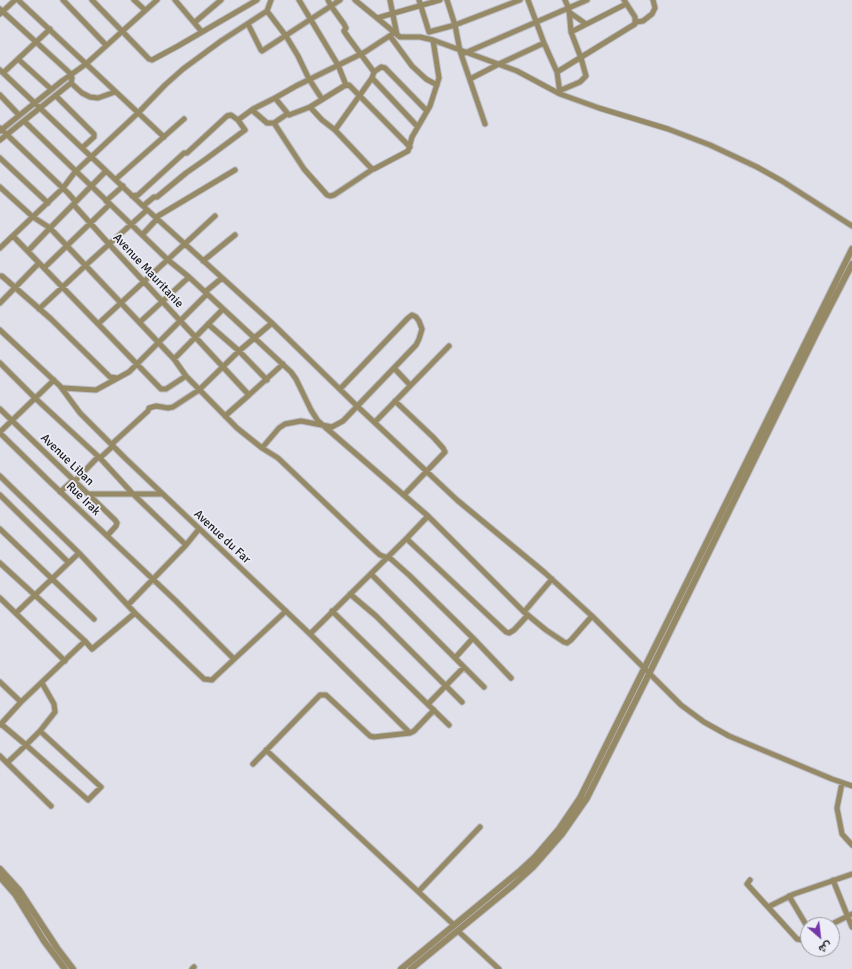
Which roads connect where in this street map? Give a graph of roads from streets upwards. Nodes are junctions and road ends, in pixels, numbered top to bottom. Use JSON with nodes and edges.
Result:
{"nodes":[{"id":1,"x":16,"y":0,"type":"edge"},
{"id":2,"x":63,"y":0,"type":"edge"},
{"id":3,"x":92,"y":0,"type":"edge"},
{"id":4,"x":134,"y":0,"type":"edge"},
{"id":5,"x":157,"y":0,"type":"edge"},
{"id":6,"x":175,"y":0,"type":"edge"},
{"id":7,"x":221,"y":0,"type":"edge"},
{"id":8,"x":257,"y":0,"type":"edge"},
{"id":9,"x":271,"y":0,"type":"edge"},
{"id":10,"x":299,"y":0,"type":"edge"},
{"id":11,"x":328,"y":0,"type":"edge"},
{"id":12,"x":340,"y":0,"type":"edge"},
{"id":13,"x":355,"y":0,"type":"edge"},
{"id":14,"x":390,"y":0,"type":"edge"},
{"id":15,"x":419,"y":0,"type":"edge"},
{"id":16,"x":440,"y":0,"type":"edge"},
{"id":17,"x":447,"y":0,"type":"edge"},
{"id":18,"x":520,"y":0,"type":"edge"},
{"id":19,"x":528,"y":0,"type":"edge"},
{"id":20,"x":565,"y":0,"type":"edge"},
{"id":21,"x":587,"y":0,"type":"edge"},
{"id":22,"x":653,"y":0,"type":"edge"},
{"id":23,"x":625,"y":2,"type":"edge"},
{"id":24,"x":331,"y":6,"type":"junction"},
{"id":25,"x":421,"y":6,"type":"junction"},
{"id":26,"x":145,"y":10,"type":"junction"},
{"id":27,"x":569,"y":10,"type":"junction"},
{"id":28,"x":267,"y":11,"type":"junction"},
{"id":29,"x":1,"y":12,"type":"edge"},
{"id":30,"x":393,"y":13,"type":"junction"},
{"id":31,"x":377,"y":18,"type":"junction"},
{"id":32,"x":310,"y":20,"type":"junction"},
{"id":33,"x":195,"y":22,"type":"junction"},
{"id":34,"x":537,"y":22,"type":"junction"},
{"id":35,"x":636,"y":22,"type":"junction"},
{"id":36,"x":248,"y":24,"type":"junction"},
{"id":37,"x":586,"y":24,"type":"junction"},
{"id":38,"x":455,"y":25,"type":"junction"},
{"id":39,"x":50,"y":29,"type":"junction"},
{"id":40,"x":122,"y":31,"type":"junction"},
{"id":41,"x":202,"y":32,"type":"junction"},
{"id":42,"x":428,"y":32,"type":"junction"},
{"id":43,"x":571,"y":32,"type":"junction"},
{"id":44,"x":394,"y":35,"type":"junction"},
{"id":45,"x":286,"y":36,"type":"junction"},
{"id":46,"x":413,"y":37,"type":"junction"},
{"id":47,"x":433,"y":40,"type":"junction"},
{"id":48,"x":36,"y":42,"type":"junction"},
{"id":49,"x":544,"y":43,"type":"junction"},
{"id":50,"x":106,"y":45,"type":"junction"},
{"id":51,"x":463,"y":52,"type":"junction"},
{"id":52,"x":360,"y":54,"type":"junction"},
{"id":53,"x":18,"y":58,"type":"junction"},
{"id":54,"x":581,"y":58,"type":"junction"},
{"id":55,"x":86,"y":64,"type":"junction"},
{"id":56,"x":499,"y":64,"type":"junction"},
{"id":57,"x":338,"y":65,"type":"junction"},
{"id":58,"x":2,"y":71,"type":"edge"},
{"id":59,"x":374,"y":72,"type":"junction"},
{"id":60,"x":557,"y":72,"type":"junction"},
{"id":61,"x":71,"y":74,"type":"junction"},
{"id":62,"x":372,"y":78,"type":"junction"},
{"id":63,"x":309,"y":79,"type":"junction"},
{"id":64,"x":470,"y":79,"type":"junction"},
{"id":65,"x":71,"y":83,"type":"junction"},
{"id":66,"x":346,"y":85,"type":"junction"},
{"id":67,"x":437,"y":85,"type":"junction"},
{"id":68,"x":51,"y":89,"type":"junction"},
{"id":69,"x":116,"y":92,"type":"junction"},
{"id":70,"x":560,"y":93,"type":"junction"},
{"id":71,"x":0,"y":95,"type":"edge"},
{"id":72,"x":359,"y":95,"type":"junction"},
{"id":73,"x":56,"y":96,"type":"junction"},
{"id":74,"x":275,"y":98,"type":"junction"},
{"id":75,"x":322,"y":99,"type":"junction"},
{"id":76,"x":35,"y":103,"type":"junction"},
{"id":77,"x":310,"y":107,"type":"junction"},
{"id":78,"x":41,"y":108,"type":"junction"},
{"id":79,"x":252,"y":110,"type":"junction"},
{"id":80,"x":427,"y":111,"type":"junction"},
{"id":81,"x":138,"y":113,"type":"junction"},
{"id":82,"x":287,"y":114,"type":"junction"},
{"id":83,"x":19,"y":115,"type":"junction"},
{"id":84,"x":184,"y":119,"type":"dead end"},
{"id":85,"x":238,"y":120,"type":"junction"},
{"id":86,"x":24,"y":122,"type":"junction"},
{"id":87,"x":274,"y":123,"type":"junction"},
{"id":88,"x":485,"y":124,"type":"dead end"},
{"id":89,"x":418,"y":126,"type":"junction"},
{"id":90,"x":0,"y":130,"type":"edge"},
{"id":91,"x":335,"y":130,"type":"junction"},
{"id":92,"x":8,"y":135,"type":"junction"},
{"id":93,"x":164,"y":137,"type":"junction"},
{"id":94,"x":0,"y":140,"type":"edge"},
{"id":95,"x":410,"y":147,"type":"junction"},
{"id":96,"x":82,"y":148,"type":"junction"},
{"id":97,"x":91,"y":156,"type":"junction"},
{"id":98,"x":0,"y":158,"type":"edge"},
{"id":99,"x":372,"y":169,"type":"junction"},
{"id":100,"x":235,"y":170,"type":"dead end"},
{"id":101,"x":106,"y":171,"type":"junction"},
{"id":102,"x":75,"y":172,"type":"junction"},
{"id":103,"x":116,"y":179,"type":"junction"},
{"id":104,"x":90,"y":186,"type":"junction"},
{"id":105,"x":123,"y":186,"type":"junction"},
{"id":106,"x":0,"y":187,"type":"edge"},
{"id":107,"x":62,"y":188,"type":"junction"},
{"id":108,"x":132,"y":196,"type":"junction"},
{"id":109,"x":75,"y":201,"type":"junction"},
{"id":110,"x":48,"y":203,"type":"junction"},
{"id":111,"x":107,"y":203,"type":"junction"},
{"id":112,"x":145,"y":208,"type":"junction"},
{"id":113,"x":215,"y":216,"type":"dead end"},
{"id":114,"x":33,"y":217,"type":"junction"},
{"id":115,"x":157,"y":219,"type":"junction"},
{"id":116,"x":91,"y":224,"type":"junction"},
{"id":117,"x":131,"y":225,"type":"junction"},
{"id":118,"x":852,"y":226,"type":"edge"},
{"id":119,"x":50,"y":228,"type":"junction"},
{"id":120,"x":142,"y":235,"type":"junction"},
{"id":121,"x":235,"y":235,"type":"dead end"},
{"id":122,"x":13,"y":236,"type":"junction"},
{"id":123,"x":109,"y":244,"type":"junction"},
{"id":124,"x":184,"y":244,"type":"junction"},
{"id":125,"x":68,"y":246,"type":"junction"},
{"id":126,"x":0,"y":247,"type":"edge"},
{"id":127,"x":852,"y":249,"type":"edge"},
{"id":128,"x":28,"y":251,"type":"junction"},
{"id":129,"x":168,"y":260,"type":"junction"},
{"id":130,"x":203,"y":261,"type":"junction"},
{"id":131,"x":39,"y":263,"type":"junction"},
{"id":132,"x":852,"y":264,"type":"edge"},
{"id":133,"x":86,"y":265,"type":"junction"},
{"id":134,"x":44,"y":268,"type":"junction"},
{"id":135,"x":0,"y":276,"type":"edge"},
{"id":136,"x":189,"y":277,"type":"junction"},
{"id":137,"x":222,"y":278,"type":"junction"},
{"id":138,"x":144,"y":281,"type":"junction"},
{"id":139,"x":63,"y":287,"type":"junction"},
{"id":140,"x":15,"y":288,"type":"junction"},
{"id":141,"x":206,"y":293,"type":"junction"},
{"id":142,"x":162,"y":301,"type":"junction"},
{"id":143,"x":0,"y":302,"type":"edge"},
{"id":144,"x":121,"y":302,"type":"junction"},
{"id":145,"x":39,"y":309,"type":"junction"},
{"id":146,"x":223,"y":309,"type":"junction"},
{"id":147,"x":181,"y":321,"type":"junction"},
{"id":148,"x":140,"y":322,"type":"junction"},
{"id":149,"x":272,"y":323,"type":"junction"},
{"id":150,"x":98,"y":324,"type":"junction"},
{"id":151,"x":208,"y":324,"type":"junction"},
{"id":152,"x":0,"y":330,"type":"edge"},
{"id":153,"x":196,"y":337,"type":"junction"},
{"id":154,"x":255,"y":338,"type":"junction"},
{"id":155,"x":159,"y":343,"type":"junction"},
{"id":156,"x":448,"y":346,"type":"dead end"},
{"id":157,"x":239,"y":351,"type":"junction"},
{"id":158,"x":174,"y":359,"type":"junction"},
{"id":159,"x":0,"y":363,"type":"edge"},
{"id":160,"x":283,"y":364,"type":"junction"},
{"id":161,"x":136,"y":365,"type":"junction"},
{"id":162,"x":222,"y":368,"type":"junction"},
{"id":163,"x":394,"y":368,"type":"junction"},
{"id":164,"x":186,"y":376,"type":"junction"},
{"id":165,"x":117,"y":378,"type":"junction"},
{"id":166,"x":54,"y":380,"type":"junction"},
{"id":167,"x":267,"y":380,"type":"junction"},
{"id":168,"x":410,"y":385,"type":"junction"},
{"id":169,"x":63,"y":388,"type":"junction"},
{"id":170,"x":340,"y":389,"type":"junction"},
{"id":171,"x":199,"y":390,"type":"junction"},
{"id":172,"x":249,"y":395,"type":"junction"},
{"id":173,"x":35,"y":398,"type":"junction"},
{"id":174,"x":395,"y":401,"type":"junction"},
{"id":175,"x":357,"y":406,"type":"junction"},
{"id":176,"x":0,"y":409,"type":"edge"},
{"id":177,"x":225,"y":416,"type":"junction"},
{"id":178,"x":12,"y":421,"type":"junction"},
{"id":179,"x":375,"y":422,"type":"junction"},
{"id":180,"x":323,"y":426,"type":"junction"},
{"id":181,"x":0,"y":432,"type":"edge"},
{"id":182,"x":113,"y":446,"type":"junction"},
{"id":183,"x":262,"y":448,"type":"junction"},
{"id":184,"x":100,"y":458,"type":"junction"},
{"id":185,"x":427,"y":471,"type":"junction"},
{"id":186,"x":0,"y":476,"type":"edge"},
{"id":187,"x":74,"y":481,"type":"junction"},
{"id":188,"x":60,"y":492,"type":"junction"},
{"id":189,"x":88,"y":494,"type":"junction"},
{"id":190,"x":133,"y":494,"type":"junction"},
{"id":191,"x":162,"y":494,"type":"junction"},
{"id":192,"x":404,"y":495,"type":"junction"},
{"id":193,"x":0,"y":496,"type":"edge"},
{"id":194,"x":428,"y":516,"type":"junction"},
{"id":195,"x":0,"y":529,"type":"edge"},
{"id":196,"x":199,"y":529,"type":"junction"},
{"id":197,"x":107,"y":536,"type":"junction"},
{"id":198,"x":407,"y":538,"type":"junction"},
{"id":199,"x":186,"y":545,"type":"junction"},
{"id":200,"x":79,"y":553,"type":"junction"},
{"id":201,"x":387,"y":558,"type":"junction"},
{"id":202,"x":68,"y":562,"type":"junction"},
{"id":203,"x":0,"y":563,"type":"edge"},
{"id":204,"x":371,"y":574,"type":"junction"},
{"id":205,"x":51,"y":578,"type":"junction"},
{"id":206,"x":154,"y":579,"type":"junction"},
{"id":207,"x":552,"y":579,"type":"junction"},
{"id":208,"x":350,"y":594,"type":"junction"},
{"id":209,"x":35,"y":595,"type":"junction"},
{"id":210,"x":0,"y":598,"type":"edge"},
{"id":211,"x":128,"y":605,"type":"junction"},
{"id":212,"x":286,"y":611,"type":"junction"},
{"id":213,"x":332,"y":611,"type":"junction"},
{"id":214,"x":16,"y":613,"type":"junction"},
{"id":215,"x":136,"y":613,"type":"junction"},
{"id":216,"x":526,"y":614,"type":"junction"},
{"id":217,"x":592,"y":616,"type":"junction"},
{"id":218,"x":94,"y":619,"type":"dead end"},
{"id":219,"x":310,"y":634,"type":"junction"},
{"id":220,"x":473,"y":638,"type":"junction"},
{"id":221,"x":85,"y":641,"type":"junction"},
{"id":222,"x":455,"y":658,"type":"junction"},
{"id":223,"x":234,"y":659,"type":"junction"},
{"id":224,"x":65,"y":661,"type":"junction"},
{"id":225,"x":464,"y":667,"type":"junction"},
{"id":226,"x":644,"y":669,"type":"junction"},
{"id":227,"x":649,"y":674,"type":"junction"},
{"id":228,"x":511,"y":678,"type":"dead end"},
{"id":229,"x":0,"y":682,"type":"edge"},
{"id":230,"x":42,"y":683,"type":"junction"},
{"id":231,"x":446,"y":686,"type":"junction"},
{"id":232,"x":484,"y":687,"type":"dead end"},
{"id":233,"x":21,"y":702,"type":"junction"},
{"id":234,"x":462,"y":702,"type":"dead end"},
{"id":235,"x":428,"y":704,"type":"junction"},
{"id":236,"x":434,"y":710,"type":"junction"},
{"id":237,"x":1,"y":725,"type":"edge"},
{"id":238,"x":449,"y":725,"type":"dead end"},
{"id":239,"x":40,"y":731,"type":"junction"},
{"id":240,"x":410,"y":733,"type":"junction"},
{"id":241,"x":26,"y":745,"type":"junction"},
{"id":242,"x":266,"y":750,"type":"junction"},
{"id":243,"x":0,"y":756,"type":"edge"},
{"id":244,"x":7,"y":763,"type":"junction"},
{"id":245,"x":253,"y":764,"type":"dead end"},
{"id":246,"x":842,"y":783,"type":"junction"},
{"id":247,"x":852,"y":786,"type":"edge"},
{"id":248,"x":51,"y":806,"type":"dead end"},
{"id":249,"x":480,"y":826,"type":"dead end"},
{"id":250,"x":852,"y":845,"type":"edge"},
{"id":251,"x":0,"y":869,"type":"edge"},
{"id":252,"x":852,"y":874,"type":"edge"},
{"id":253,"x":0,"y":877,"type":"edge"},
{"id":254,"x":750,"y":880,"type":"dead end"},
{"id":255,"x":833,"y":880,"type":"junction"},
{"id":256,"x":418,"y":891,"type":"junction"},
{"id":257,"x":789,"y":896,"type":"junction"},
{"id":258,"x":768,"y":907,"type":"junction"},
{"id":259,"x":850,"y":915,"type":"edge"},
{"id":260,"x":801,"y":917,"type":"edge"},
{"id":261,"x":840,"y":920,"type":"edge"},
{"id":262,"x":852,"y":927,"type":"edge"},
{"id":263,"x":456,"y":928,"type":"junction"},
{"id":264,"x":800,"y":940,"type":"edge"},
{"id":265,"x":65,"y":969,"type":"edge"},
{"id":266,"x":73,"y":969,"type":"edge"},
{"id":267,"x":401,"y":969,"type":"edge"},
{"id":268,"x":411,"y":969,"type":"edge"},
{"id":269,"x":499,"y":969,"type":"edge"}],
"edges":[{"from":1,"to":29,"type":"street"},
{"from":1,"to":39,"type":"street"},
{"from":2,"to":50,"type":"street"},
{"from":3,"to":40,"type":"street"},
{"from":4,"to":26,"type":"street"},
{"from":5,"to":26,"type":"street"},
{"from":6,"to":33,"type":"street"},
{"from":7,"to":33,"type":"street"},
{"from":8,"to":41,"type":"street"},
{"from":9,"to":28,"type":"street"},
{"from":10,"to":32,"type":"street"},
{"from":11,"to":24,"type":"street"},
{"from":12,"to":24,"type":"street"},
{"from":13,"to":31,"type":"street"},
{"from":14,"to":30,"type":"street"},
{"from":15,"to":25,"type":"street"},
{"from":16,"to":25,"type":"street"},
{"from":17,"to":38,"type":"street"},
{"from":18,"to":38,"type":"street"},
{"from":19,"to":34,"type":"street"},
{"from":20,"to":27,"type":"street"},
{"from":21,"to":27,"type":"street"},
{"from":22,"to":35,"type":"street"},
{"from":23,"to":35,"type":"street"},
{"from":23,"to":37,"type":"street"},
{"from":24,"to":32,"type":"street"},
{"from":24,"to":52,"type":"street"},
{"from":25,"to":30,"type":"street"},
{"from":25,"to":42,"type":"street"},
{"from":26,"to":40,"type":"street"},
{"from":27,"to":34,"type":"street"},
{"from":27,"to":37,"type":"street"},
{"from":27,"to":43,"type":"street"},
{"from":28,"to":36,"type":"street"},
{"from":28,"to":45,"type":"street"},
{"from":29,"to":48,"type":"street"},
{"from":30,"to":31,"type":"street"},
{"from":30,"to":44,"type":"street"},
{"from":31,"to":44,"type":"street"},
{"from":32,"to":45,"type":"street"},
{"from":32,"to":57,"type":"street"},
{"from":33,"to":41,"type":"street"},
{"from":34,"to":49,"type":"street"},
{"from":34,"to":51,"type":"street"},
{"from":35,"to":54,"type":"street"},
{"from":36,"to":45,"type":"street"},
{"from":36,"to":81,"type":"street"},
{"from":37,"to":43,"type":"street"},
{"from":38,"to":42,"type":"street"},
{"from":38,"to":51,"type":"street"},
{"from":39,"to":48,"type":"street"},
{"from":39,"to":55,"type":"street"},
{"from":40,"to":41,"type":"street"},
{"from":40,"to":50,"type":"street"},
{"from":42,"to":46,"type":"street"},
{"from":43,"to":54,"type":"street"},
{"from":44,"to":46,"type":"street"},
{"from":44,"to":52,"type":"street"},
{"from":44,"to":67,"type":"street"},
{"from":45,"to":63,"type":"street"},
{"from":46,"to":47,"type":"street"},
{"from":47,"to":51,"type":"street"},
{"from":47,"to":67,"type":"street"},
{"from":48,"to":53,"type":"street"},
{"from":48,"to":61,"type":"street"},
{"from":49,"to":56,"type":"street"},
{"from":49,"to":60,"type":"street"},
{"from":50,"to":55,"type":"street"},
{"from":51,"to":56,"type":"street"},
{"from":51,"to":64,"type":"street"},
{"from":52,"to":57,"type":"street"},
{"from":52,"to":59,"type":"street"},
{"from":53,"to":58,"type":"street"},
{"from":53,"to":68,"type":"street"},
{"from":54,"to":60,"type":"street"},
{"from":54,"to":70,"type":"street"},
{"from":55,"to":61,"type":"street"},
{"from":55,"to":69,"type":"street"},
{"from":56,"to":64,"type":"street"},
{"from":56,"to":70,"type":"street"},
{"from":57,"to":63,"type":"street"},
{"from":57,"to":66,"type":"street"},
{"from":58,"to":76,"type":"street"},
{"from":59,"to":62,"type":"street"},
{"from":59,"to":80,"type":"street"},
{"from":60,"to":70,"type":"street"},
{"from":61,"to":65,"type":"street"},
{"from":61,"to":68,"type":"street"},
{"from":62,"to":72,"type":"street"},
{"from":62,"to":89,"type":"street"},
{"from":63,"to":74,"type":"street"},
{"from":63,"to":75,"type":"street"},
{"from":64,"to":88,"type":"street"},
{"from":65,"to":69,"type":"street"},
{"from":65,"to":73,"type":"street"},
{"from":66,"to":72,"type":"street"},
{"from":66,"to":75,"type":"street"},
{"from":67,"to":80,"type":"street"},
{"from":68,"to":76,"type":"street"},
{"from":69,"to":81,"type":"street"},
{"from":70,"to":118,"type":"street"},
{"from":71,"to":83,"type":"street"},
{"from":72,"to":91,"type":"street"},
{"from":72,"to":95,"type":"street"},
{"from":73,"to":78,"type":"street"},
{"from":73,"to":96,"type":"street"},
{"from":74,"to":79,"type":"street"},
{"from":74,"to":82,"type":"street"},
{"from":75,"to":77,"type":"street"},
{"from":76,"to":78,"type":"street"},
{"from":76,"to":83,"type":"street"},
{"from":77,"to":82,"type":"street"},
{"from":77,"to":91,"type":"street"},
{"from":78,"to":86,"type":"street"},
{"from":78,"to":96,"type":"street"},
{"from":79,"to":85,"type":"street"},
{"from":79,"to":87,"type":"street"},
{"from":80,"to":89,"type":"street"},
{"from":81,"to":93,"type":"street"},
{"from":81,"to":97,"type":"street"},
{"from":82,"to":87,"type":"street"},
{"from":83,"to":90,"type":"street"},
{"from":84,"to":93,"type":"street"},
{"from":85,"to":108,"type":"street"},
{"from":85,"to":112,"type":"street"},
{"from":86,"to":92,"type":"street"},
{"from":86,"to":102,"type":"street"},
{"from":87,"to":99,"type":"street"},
{"from":89,"to":95,"type":"street"},
{"from":90,"to":92,"type":"street","name":"Avenue Mauritanie"},
{"from":91,"to":99,"type":"street"},
{"from":92,"to":94,"type":"street"},
{"from":92,"to":107,"type":"street","name":"Avenue Mauritanie"},
{"from":93,"to":103,"type":"street"},
{"from":95,"to":99,"type":"street"},
{"from":96,"to":97,"type":"street"},
{"from":97,"to":101,"type":"street"},
{"from":97,"to":102,"type":"street"},
{"from":98,"to":110,"type":"street"},
{"from":100,"to":115,"type":"street"},
{"from":101,"to":103,"type":"street"},
{"from":101,"to":104,"type":"street"},
{"from":102,"to":104,"type":"street"},
{"from":102,"to":107,"type":"street"},
{"from":103,"to":105,"type":"street"},
{"from":104,"to":109,"type":"street"},
{"from":104,"to":111,"type":"street"},
{"from":105,"to":108,"type":"street"},
{"from":105,"to":111,"type":"street"},
{"from":106,"to":114,"type":"street"},
{"from":107,"to":109,"type":"street","name":"Avenue Mauritanie"},
{"from":107,"to":110,"type":"street"},
{"from":108,"to":112,"type":"street"},
{"from":109,"to":116,"type":"street","name":"Avenue Mauritanie"},
{"from":109,"to":119,"type":"street"},
{"from":110,"to":114,"type":"street"},
{"from":111,"to":116,"type":"street"},
{"from":111,"to":117,"type":"street"},
{"from":112,"to":115,"type":"street"},
{"from":112,"to":117,"type":"street"},
{"from":113,"to":124,"type":"street"},
{"from":114,"to":119,"type":"street"},
{"from":114,"to":122,"type":"street"},
{"from":115,"to":120,"type":"street"},
{"from":115,"to":124,"type":"street"},
{"from":116,"to":123,"type":"street","name":"Avenue Mauritanie"},
{"from":116,"to":125,"type":"street"},
{"from":117,"to":120,"type":"street"},
{"from":117,"to":123,"type":"street"},
{"from":119,"to":125,"type":"street"},
{"from":119,"to":128,"type":"street"},
{"from":120,"to":129,"type":"street"},
{"from":121,"to":130,"type":"street"},
{"from":122,"to":126,"type":"street"},
{"from":122,"to":128,"type":"street"},
{"from":123,"to":133,"type":"street"},
{"from":123,"to":138,"type":"street","name":"Avenue Mauritanie"},
{"from":124,"to":129,"type":"street"},
{"from":124,"to":130,"type":"street"},
{"from":125,"to":133,"type":"street"},
{"from":125,"to":134,"type":"street"},
{"from":127,"to":226,"type":"street"},
{"from":128,"to":131,"type":"street"},
{"from":129,"to":136,"type":"street"},
{"from":129,"to":138,"type":"street"},
{"from":130,"to":137,"type":"street"},
{"from":131,"to":134,"type":"street"},
{"from":131,"to":140,"type":"street"},
{"from":132,"to":227,"type":"street"},
{"from":133,"to":139,"type":"street"},
{"from":133,"to":144,"type":"street"},
{"from":134,"to":139,"type":"street"},
{"from":135,"to":140,"type":"street"},
{"from":136,"to":141,"type":"street"},
{"from":136,"to":142,"type":"street"},
{"from":137,"to":141,"type":"street"},
{"from":137,"to":149,"type":"street"},
{"from":138,"to":142,"type":"street","name":"Avenue Mauritanie"},
{"from":138,"to":144,"type":"street"},
{"from":139,"to":145,"type":"street"},
{"from":139,"to":150,"type":"street"},
{"from":140,"to":143,"type":"street"},
{"from":140,"to":145,"type":"street"},
{"from":141,"to":146,"type":"street"},
{"from":141,"to":147,"type":"street"},
{"from":142,"to":147,"type":"street","name":"Avenue Mauritanie"},
{"from":142,"to":148,"type":"street"},
{"from":144,"to":148,"type":"street"},
{"from":144,"to":150,"type":"street"},
{"from":145,"to":165,"type":"street"},
{"from":146,"to":151,"type":"street"},
{"from":146,"to":154,"type":"street"},
{"from":147,"to":153,"type":"street","name":"Avenue Mauritanie"},
{"from":147,"to":155,"type":"street"},
{"from":148,"to":155,"type":"street"},
{"from":149,"to":154,"type":"street"},
{"from":149,"to":170,"type":"street"},
{"from":150,"to":161,"type":"street"},
{"from":151,"to":153,"type":"street"},
{"from":151,"to":157,"type":"street"},
{"from":152,"to":166,"type":"street","name":"Avenue du Far"},
{"from":153,"to":158,"type":"street"},
{"from":153,"to":162,"type":"street","name":"Avenue Mauritanie"},
{"from":154,"to":157,"type":"street"},
{"from":154,"to":160,"type":"street"},
{"from":155,"to":158,"type":"street"},
{"from":155,"to":161,"type":"street"},
{"from":156,"to":168,"type":"street"},
{"from":157,"to":162,"type":"street"},
{"from":157,"to":167,"type":"street"},
{"from":158,"to":164,"type":"street"},
{"from":159,"to":173,"type":"street"},
{"from":160,"to":167,"type":"street"},
{"from":160,"to":180,"type":"street"},
{"from":161,"to":164,"type":"street"},
{"from":161,"to":165,"type":"street"},
{"from":162,"to":171,"type":"street"},
{"from":162,"to":172,"type":"street","name":"Avenue Mauritanie"},
{"from":163,"to":168,"type":"street"},
{"from":163,"to":170,"type":"street"},
{"from":163,"to":175,"type":"street"},
{"from":164,"to":171,"type":"street"},
{"from":165,"to":169,"type":"street"},
{"from":166,"to":169,"type":"street","name":"Avenue du Far"},
{"from":166,"to":173,"type":"street"},
{"from":167,"to":172,"type":"street"},
{"from":168,"to":174,"type":"street"},
{"from":169,"to":182,"type":"street","name":"Avenue du Far"},
{"from":170,"to":175,"type":"street"},
{"from":171,"to":177,"type":"street"},
{"from":171,"to":182,"type":"street"},
{"from":172,"to":177,"type":"street"},
{"from":173,"to":178,"type":"street"},
{"from":173,"to":184,"type":"street"},
{"from":174,"to":179,"type":"street"},
{"from":174,"to":185,"type":"street"},
{"from":175,"to":179,"type":"street"},
{"from":175,"to":180,"type":"street"},
{"from":176,"to":178,"type":"street","name":"Avenue Liban"},
{"from":177,"to":183,"type":"street"},
{"from":178,"to":181,"type":"street"},
{"from":178,"to":187,"type":"street","name":"Avenue Liban"},
{"from":179,"to":185,"type":"street"},
{"from":180,"to":183,"type":"street"},
{"from":180,"to":192,"type":"street"},
{"from":181,"to":188,"type":"street","name":"Rue Irak"},
{"from":182,"to":184,"type":"street"},
{"from":182,"to":191,"type":"street","name":"Avenue du Far"},
{"from":183,"to":201,"type":"street"},
{"from":184,"to":187,"type":"street"},
{"from":184,"to":190,"type":"street"},
{"from":185,"to":192,"type":"street"},
{"from":185,"to":207,"type":"street"},
{"from":186,"to":200,"type":"street"},
{"from":187,"to":188,"type":"street"},
{"from":187,"to":189,"type":"street","name":"Avenue Liban"},
{"from":188,"to":197,"type":"street","name":"Rue Irak"},
{"from":189,"to":190,"type":"street"},
{"from":189,"to":197,"type":"street","name":"Avenue Liban"},
{"from":190,"to":191,"type":"street"},
{"from":190,"to":199,"type":"street"},
{"from":191,"to":196,"type":"street","name":"Avenue du Far"},
{"from":192,"to":194,"type":"street"},
{"from":193,"to":202,"type":"street"},
{"from":194,"to":198,"type":"street"},
{"from":194,"to":216,"type":"street"},
{"from":195,"to":205,"type":"street"},
{"from":196,"to":199,"type":"street"},
{"from":196,"to":212,"type":"street","name":"Avenue du Far"},
{"from":197,"to":206,"type":"street","name":"Rue Irak"},
{"from":198,"to":201,"type":"street"},
{"from":198,"to":216,"type":"street"},
{"from":199,"to":206,"type":"street"},
{"from":200,"to":202,"type":"street"},
{"from":200,"to":211,"type":"street"},
{"from":201,"to":204,"type":"street"},
{"from":201,"to":220,"type":"street"},
{"from":202,"to":205,"type":"street"},
{"from":203,"to":209,"type":"street"},
{"from":204,"to":208,"type":"street"},
{"from":204,"to":222,"type":"street"},
{"from":205,"to":209,"type":"street"},
{"from":205,"to":218,"type":"street"},
{"from":206,"to":211,"type":"street"},
{"from":206,"to":223,"type":"street","name":"Rue Irak"},
{"from":207,"to":216,"type":"street"},
{"from":207,"to":217,"type":"street"},
{"from":208,"to":213,"type":"street"},
{"from":208,"to":231,"type":"street"},
{"from":209,"to":214,"type":"street"},
{"from":209,"to":221,"type":"street"},
{"from":210,"to":214,"type":"street"},
{"from":211,"to":215,"type":"street"},
{"from":212,"to":219,"type":"street","name":"Avenue du Far"},
{"from":212,"to":223,"type":"street"},
{"from":213,"to":219,"type":"street"},
{"from":213,"to":235,"type":"street"},
{"from":214,"to":224,"type":"street"},
{"from":215,"to":221,"type":"street"},
{"from":215,"to":223,"type":"street"},
{"from":216,"to":217,"type":"street"},
{"from":217,"to":226,"type":"street"},
{"from":219,"to":240,"type":"street","name":"Avenue du Far"},
{"from":220,"to":222,"type":"street"},
{"from":220,"to":228,"type":"street"},
{"from":221,"to":224,"type":"street"},
{"from":222,"to":225,"type":"street"},
{"from":224,"to":230,"type":"street"},
{"from":225,"to":231,"type":"street"},
{"from":225,"to":232,"type":"street"},
{"from":226,"to":227,"type":"street"},
{"from":226,"to":263,"type":"street"},
{"from":227,"to":246,"type":"street"},
{"from":227,"to":263,"type":"street"},
{"from":229,"to":233,"type":"street"},
{"from":230,"to":233,"type":"street"},
{"from":230,"to":239,"type":"street"},
{"from":231,"to":234,"type":"street"},
{"from":231,"to":235,"type":"street"},
{"from":233,"to":237,"type":"street"},
{"from":235,"to":236,"type":"street"},
{"from":236,"to":238,"type":"street"},
{"from":236,"to":240,"type":"street"},
{"from":237,"to":241,"type":"street"},
{"from":239,"to":241,"type":"street"},
{"from":239,"to":241,"type":"street"},
{"from":240,"to":242,"type":"street"},
{"from":241,"to":244,"type":"street"},
{"from":242,"to":245,"type":"street"},
{"from":242,"to":256,"type":"street"},
{"from":243,"to":244,"type":"street"},
{"from":244,"to":248,"type":"street"},
{"from":246,"to":247,"type":"street"},
{"from":246,"to":250,"type":"street"},
{"from":249,"to":256,"type":"street"},
{"from":251,"to":266,"type":"street"},
{"from":252,"to":255,"type":"street"},
{"from":253,"to":265,"type":"street"},
{"from":254,"to":258,"type":"street"},
{"from":255,"to":257,"type":"street"},
{"from":255,"to":259,"type":"street"},
{"from":256,"to":263,"type":"street"},
{"from":257,"to":258,"type":"street"},
{"from":257,"to":260,"type":"street"},
{"from":258,"to":264,"type":"street"},
{"from":259,"to":261,"type":"street"},
{"from":259,"to":262,"type":"street"},
{"from":263,"to":267,"type":"street"},
{"from":263,"to":268,"type":"street"},
{"from":263,"to":269,"type":"street"}]}
